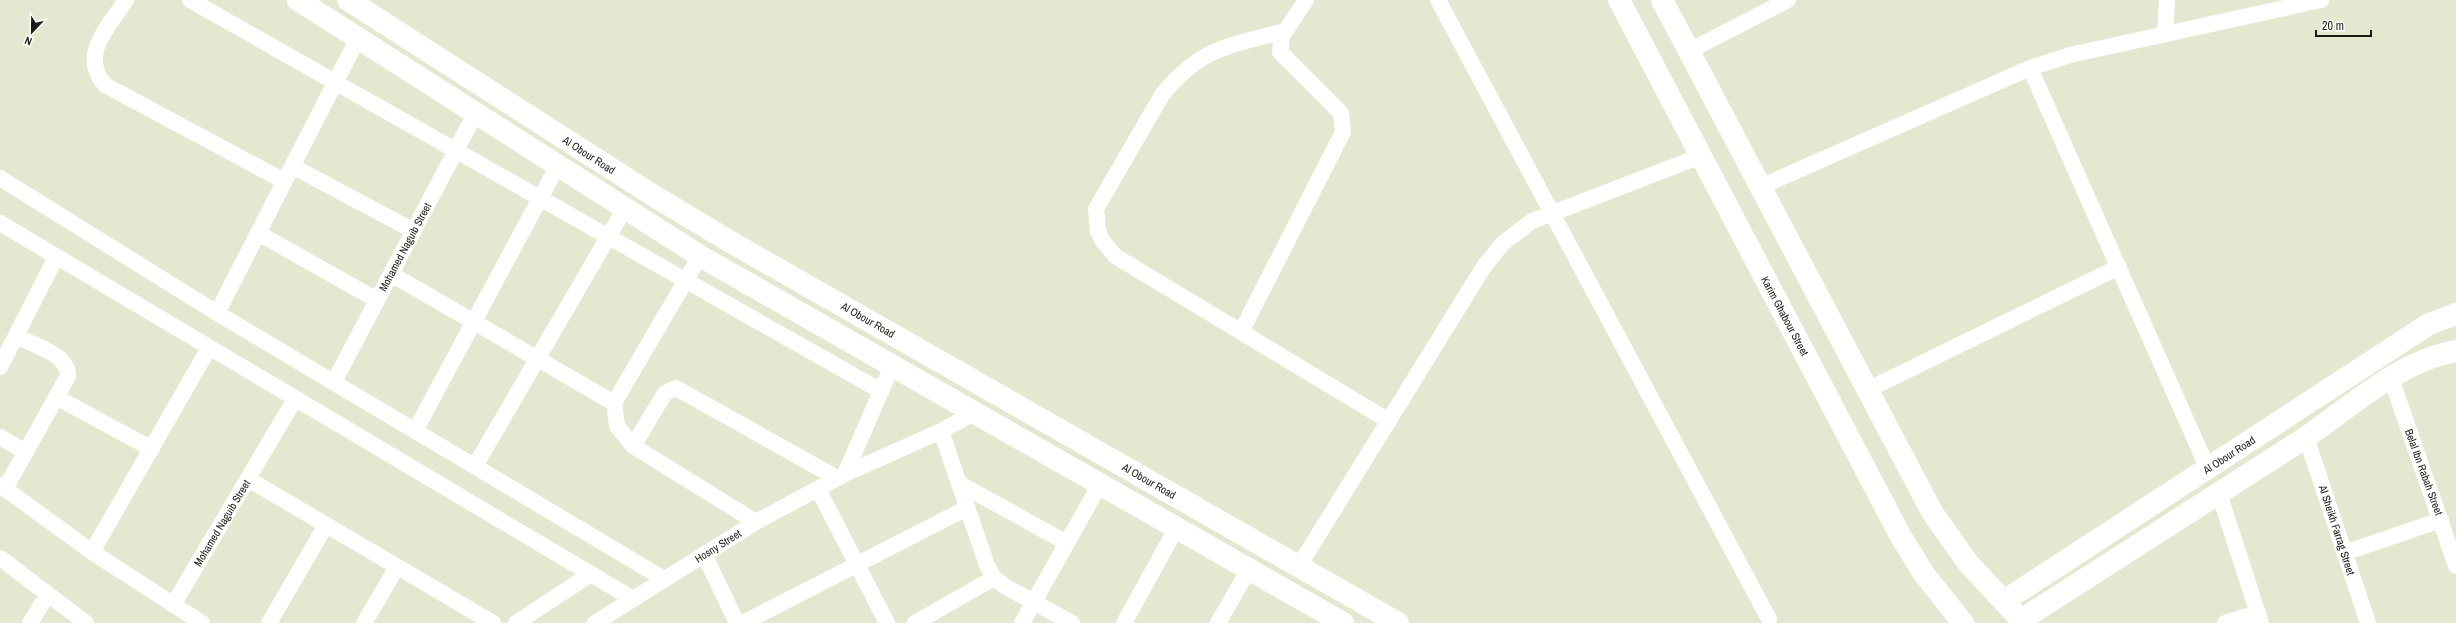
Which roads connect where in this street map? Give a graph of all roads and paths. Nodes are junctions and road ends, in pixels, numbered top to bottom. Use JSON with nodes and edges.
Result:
{"nodes":[{"id":1,"x":126,"y":0,"type":"edge"},
{"id":2,"x":190,"y":0,"type":"edge"},
{"id":3,"x":298,"y":0,"type":"edge"},
{"id":4,"x":348,"y":0,"type":"edge"},
{"id":5,"x":1306,"y":0,"type":"edge"},
{"id":6,"x":1438,"y":0,"type":"edge"},
{"id":7,"x":1619,"y":0,"type":"edge"},
{"id":8,"x":1662,"y":0,"type":"edge"},
{"id":9,"x":1788,"y":0,"type":"edge"},
{"id":10,"x":2167,"y":0,"type":"edge"},
{"id":11,"x":2321,"y":0,"type":"edge"},
{"id":12,"x":1285,"y":31,"type":"junction"},
{"id":13,"x":2165,"y":34,"type":"junction"},
{"id":14,"x":358,"y":38,"type":"junction"},
{"id":15,"x":1688,"y":51,"type":"junction"},
{"id":16,"x":2030,"y":68,"type":"junction"},
{"id":17,"x":334,"y":83,"type":"junction"},
{"id":18,"x":476,"y":112,"type":"junction"},
{"id":19,"x":456,"y":152,"type":"junction"},
{"id":20,"x":1701,"y":156,"type":"junction"},
{"id":21,"x":558,"y":165,"type":"junction"},
{"id":22,"x":292,"y":166,"type":"junction"},
{"id":23,"x":0,"y":178,"type":"edge"},
{"id":24,"x":284,"y":181,"type":"junction"},
{"id":25,"x":1760,"y":187,"type":"junction"},
{"id":26,"x":540,"y":199,"type":"junction"},
{"id":27,"x":625,"y":208,"type":"junction"},
{"id":28,"x":1550,"y":212,"type":"junction"},
{"id":29,"x":0,"y":223,"type":"edge"},
{"id":30,"x":414,"y":231,"type":"junction"},
{"id":31,"x":258,"y":233,"type":"junction"},
{"id":32,"x":608,"y":238,"type":"junction"},
{"id":33,"x":700,"y":256,"type":"junction"},
{"id":34,"x":56,"y":257,"type":"junction"},
{"id":35,"x":2119,"y":267,"type":"junction"},
{"id":36,"x":391,"y":274,"type":"junction"},
{"id":37,"x":685,"y":282,"type":"junction"},
{"id":38,"x":377,"y":300,"type":"junction"},
{"id":39,"x":217,"y":313,"type":"junction"},
{"id":40,"x":2456,"y":314,"type":"edge"},
{"id":41,"x":474,"y":322,"type":"junction"},
{"id":42,"x":1241,"y":332,"type":"junction"},
{"id":43,"x":16,"y":336,"type":"junction"},
{"id":44,"x":905,"y":342,"type":"junction"},
{"id":45,"x":209,"y":348,"type":"junction"},
{"id":46,"x":4,"y":350,"type":"edge"},
{"id":47,"x":2456,"y":351,"type":"edge"},
{"id":48,"x":536,"y":360,"type":"junction"},
{"id":49,"x":892,"y":366,"type":"junction"},
{"id":50,"x":0,"y":367,"type":"edge"},
{"id":51,"x":2390,"y":378,"type":"junction"},
{"id":52,"x":334,"y":382,"type":"junction"},
{"id":53,"x":989,"y":389,"type":"junction"},
{"id":54,"x":1867,"y":390,"type":"junction"},
{"id":55,"x":881,"y":391,"type":"junction"},
{"id":56,"x":56,"y":397,"type":"junction"},
{"id":57,"x":295,"y":399,"type":"junction"},
{"id":58,"x":614,"y":403,"type":"junction"},
{"id":59,"x":974,"y":413,"type":"junction"},
{"id":60,"x":1389,"y":421,"type":"junction"},
{"id":61,"x":415,"y":431,"type":"junction"},
{"id":62,"x":941,"y":431,"type":"junction"},
{"id":63,"x":0,"y":437,"type":"edge"},
{"id":64,"x":2306,"y":437,"type":"junction"},
{"id":65,"x":633,"y":446,"type":"junction"},
{"id":66,"x":152,"y":449,"type":"junction"},
{"id":67,"x":26,"y":452,"type":"junction"},
{"id":68,"x":475,"y":466,"type":"junction"},
{"id":69,"x":2208,"y":468,"type":"junction"},
{"id":70,"x":841,"y":476,"type":"junction"},
{"id":71,"x":248,"y":479,"type":"junction"},
{"id":72,"x":960,"y":484,"type":"junction"},
{"id":73,"x":1100,"y":484,"type":"junction"},
{"id":74,"x":3,"y":487,"type":"edge"},
{"id":75,"x":818,"y":489,"type":"junction"},
{"id":76,"x":2219,"y":493,"type":"junction"},
{"id":77,"x":968,"y":508,"type":"junction"},
{"id":78,"x":2441,"y":520,"type":"junction"},
{"id":79,"x":756,"y":522,"type":"junction"},
{"id":80,"x":326,"y":525,"type":"junction"},
{"id":81,"x":1177,"y":528,"type":"junction"},
{"id":82,"x":1067,"y":543,"type":"junction"},
{"id":83,"x":92,"y":552,"type":"junction"},
{"id":84,"x":2344,"y":553,"type":"junction"},
{"id":85,"x":704,"y":554,"type":"junction"},
{"id":86,"x":0,"y":558,"type":"edge"},
{"id":87,"x":856,"y":565,"type":"junction"},
{"id":88,"x":1299,"y":566,"type":"junction"},
{"id":89,"x":2456,"y":566,"type":"edge"},
{"id":90,"x":397,"y":567,"type":"junction"},
{"id":91,"x":1249,"y":569,"type":"junction"},
{"id":92,"x":591,"y":574,"type":"junction"},
{"id":93,"x":994,"y":578,"type":"junction"},
{"id":94,"x":664,"y":579,"type":"junction"},
{"id":95,"x":48,"y":594,"type":"junction"},
{"id":96,"x":633,"y":599,"type":"junction"},
{"id":97,"x":1034,"y":602,"type":"junction"},
{"id":98,"x":2004,"y":602,"type":"junction"},
{"id":99,"x":173,"y":605,"type":"junction"},
{"id":100,"x":2259,"y":618,"type":"edge"},
{"id":101,"x":1769,"y":619,"type":"dead end"},
{"id":102,"x":601,"y":621,"type":"edge"},
{"id":103,"x":2023,"y":622,"type":"edge"},
{"id":104,"x":30,"y":623,"type":"edge"},
{"id":105,"x":86,"y":623,"type":"edge"},
{"id":106,"x":202,"y":623,"type":"edge"},
{"id":107,"x":269,"y":623,"type":"edge"},
{"id":108,"x":364,"y":623,"type":"edge"},
{"id":109,"x":493,"y":623,"type":"edge"},
{"id":110,"x":516,"y":623,"type":"edge"},
{"id":111,"x":737,"y":623,"type":"edge"},
{"id":112,"x":743,"y":623,"type":"edge"},
{"id":113,"x":887,"y":623,"type":"edge"},
{"id":114,"x":915,"y":623,"type":"edge"},
{"id":115,"x":1022,"y":623,"type":"edge"},
{"id":116,"x":1072,"y":623,"type":"edge"},
{"id":117,"x":1124,"y":623,"type":"edge"},
{"id":118,"x":1218,"y":623,"type":"edge"},
{"id":119,"x":1343,"y":623,"type":"edge"},
{"id":120,"x":1398,"y":623,"type":"edge"},
{"id":121,"x":1963,"y":623,"type":"edge"},
{"id":122,"x":2225,"y":623,"type":"edge"},
{"id":123,"x":2368,"y":623,"type":"edge"}],
"edges":[{"from":1,"to":24,"type":"street"},
{"from":2,"to":17,"type":"street"},
{"from":3,"to":14,"type":"street"},
{"from":4,"to":44,"type":"street","name":"Al Obour Road"},
{"from":5,"to":12,"type":"street"},
{"from":6,"to":28,"type":"street"},
{"from":7,"to":20,"type":"street","name":"Karim Ghabour Street"},
{"from":8,"to":15,"type":"street"},
{"from":9,"to":15,"type":"street"},
{"from":10,"to":13,"type":"street"},
{"from":11,"to":13,"type":"street"},
{"from":12,"to":42,"type":"street"},
{"from":12,"to":42,"type":"street"},
{"from":13,"to":16,"type":"street"},
{"from":14,"to":17,"type":"street"},
{"from":14,"to":18,"type":"street"},
{"from":15,"to":25,"type":"street"},
{"from":16,"to":25,"type":"street"},
{"from":16,"to":35,"type":"street"},
{"from":17,"to":19,"type":"street"},
{"from":17,"to":22,"type":"street"},
{"from":18,"to":19,"type":"street","name":"Mohamed Naguib Street"},
{"from":18,"to":21,"type":"street"},
{"from":19,"to":26,"type":"street"},
{"from":19,"to":30,"type":"street","name":"Mohamed Naguib Street"},
{"from":20,"to":28,"type":"street"},
{"from":20,"to":121,"type":"street","name":"Karim Ghabour Street"},
{"from":21,"to":26,"type":"street"},
{"from":21,"to":27,"type":"street"},
{"from":22,"to":24,"type":"street"},
{"from":22,"to":30,"type":"street"},
{"from":23,"to":39,"type":"street"},
{"from":24,"to":31,"type":"street"},
{"from":25,"to":54,"type":"street"},
{"from":26,"to":32,"type":"street"},
{"from":26,"to":41,"type":"street"},
{"from":27,"to":32,"type":"street"},
{"from":27,"to":33,"type":"street"},
{"from":28,"to":60,"type":"street"},
{"from":28,"to":101,"type":"street"},
{"from":29,"to":34,"type":"street"},
{"from":30,"to":36,"type":"street","name":"Mohamed Naguib Street"},
{"from":31,"to":38,"type":"street"},
{"from":31,"to":39,"type":"street"},
{"from":32,"to":37,"type":"street"},
{"from":32,"to":48,"type":"street"},
{"from":33,"to":37,"type":"street"},
{"from":33,"to":49,"type":"street"},
{"from":34,"to":43,"type":"street"},
{"from":34,"to":45,"type":"street"},
{"from":35,"to":54,"type":"street"},
{"from":35,"to":69,"type":"street"},
{"from":36,"to":38,"type":"street","name":"Mohamed Naguib Street"},
{"from":36,"to":41,"type":"street"},
{"from":37,"to":55,"type":"street"},
{"from":37,"to":58,"type":"street"},
{"from":38,"to":52,"type":"street","name":"Mohamed Naguib Street"},
{"from":39,"to":52,"type":"street"},
{"from":40,"to":69,"type":"street","name":"Al Obour Road"},
{"from":41,"to":48,"type":"street"},
{"from":41,"to":61,"type":"street"},
{"from":42,"to":60,"type":"street"},
{"from":43,"to":46,"type":"street"},
{"from":43,"to":56,"type":"street"},
{"from":44,"to":49,"type":"street"},
{"from":44,"to":53,"type":"street","name":"Al Obour Road"},
{"from":45,"to":57,"type":"street"},
{"from":45,"to":66,"type":"street"},
{"from":46,"to":50,"type":"street"},
{"from":47,"to":51,"type":"street"},
{"from":48,"to":58,"type":"street"},
{"from":48,"to":68,"type":"street"},
{"from":49,"to":55,"type":"street"},
{"from":49,"to":59,"type":"street"},
{"from":51,"to":64,"type":"street"},
{"from":51,"to":78,"type":"street","name":"Belal Ibn Rabah Street"},
{"from":52,"to":61,"type":"street"},
{"from":53,"to":59,"type":"street"},
{"from":53,"to":88,"type":"street","name":"Al Obour Road"},
{"from":54,"to":98,"type":"street"},
{"from":55,"to":70,"type":"street"},
{"from":56,"to":66,"type":"street"},
{"from":56,"to":67,"type":"street"},
{"from":57,"to":71,"type":"street","name":"Mohamed Naguib Street"},
{"from":57,"to":92,"type":"street"},
{"from":58,"to":65,"type":"street"},
{"from":59,"to":62,"type":"street","name":"Hosny Street"},
{"from":59,"to":73,"type":"street"},
{"from":60,"to":88,"type":"street"},
{"from":61,"to":68,"type":"street"},
{"from":62,"to":70,"type":"street","name":"Hosny Street"},
{"from":62,"to":72,"type":"street"},
{"from":63,"to":67,"type":"street"},
{"from":64,"to":76,"type":"street"},
{"from":64,"to":84,"type":"street","name":"Al Sheikh Farrag Street"},
{"from":65,"to":70,"type":"street"},
{"from":65,"to":79,"type":"street"},
{"from":66,"to":83,"type":"street"},
{"from":67,"to":74,"type":"street"},
{"from":68,"to":94,"type":"street"},
{"from":69,"to":98,"type":"street","name":"Al Obour Road"},
{"from":70,"to":75,"type":"street","name":"Hosny Street"},
{"from":71,"to":80,"type":"street"},
{"from":71,"to":99,"type":"street","name":"Mohamed Naguib Street"},
{"from":72,"to":77,"type":"street"},
{"from":72,"to":82,"type":"street"},
{"from":73,"to":81,"type":"street"},
{"from":73,"to":82,"type":"street"},
{"from":74,"to":83,"type":"street"},
{"from":75,"to":79,"type":"street","name":"Hosny Street"},
{"from":75,"to":87,"type":"street"},
{"from":76,"to":100,"type":"street"},
{"from":76,"to":103,"type":"street"},
{"from":77,"to":87,"type":"street"},
{"from":77,"to":93,"type":"street"},
{"from":78,"to":84,"type":"street"},
{"from":78,"to":89,"type":"street","name":"Belal Ibn Rabah Street"},
{"from":79,"to":85,"type":"street","name":"Hosny Street"},
{"from":80,"to":90,"type":"street"},
{"from":80,"to":107,"type":"street"},
{"from":81,"to":91,"type":"street"},
{"from":81,"to":117,"type":"street"},
{"from":82,"to":97,"type":"street"},
{"from":83,"to":99,"type":"street"},
{"from":84,"to":123,"type":"street","name":"Al Sheikh Farrag Street"},
{"from":85,"to":94,"type":"street","name":"Hosny Street"},
{"from":85,"to":111,"type":"street"},
{"from":86,"to":95,"type":"street"},
{"from":87,"to":112,"type":"street"},
{"from":87,"to":113,"type":"street"},
{"from":88,"to":120,"type":"street","name":"Al Obour Road"},
{"from":90,"to":108,"type":"street"},
{"from":90,"to":109,"type":"street"},
{"from":91,"to":118,"type":"street"},
{"from":91,"to":119,"type":"street"},
{"from":92,"to":96,"type":"street"},
{"from":92,"to":110,"type":"street"},
{"from":93,"to":97,"type":"street"},
{"from":93,"to":114,"type":"street"},
{"from":94,"to":96,"type":"street","name":"Hosny Street"},
{"from":95,"to":104,"type":"street"},
{"from":95,"to":105,"type":"street"},
{"from":96,"to":102,"type":"street","name":"Hosny Street"},
{"from":97,"to":115,"type":"street"},
{"from":97,"to":116,"type":"street"},
{"from":98,"to":103,"type":"street"},
{"from":99,"to":106,"type":"street"},
{"from":100,"to":122,"type":"street"}]}
